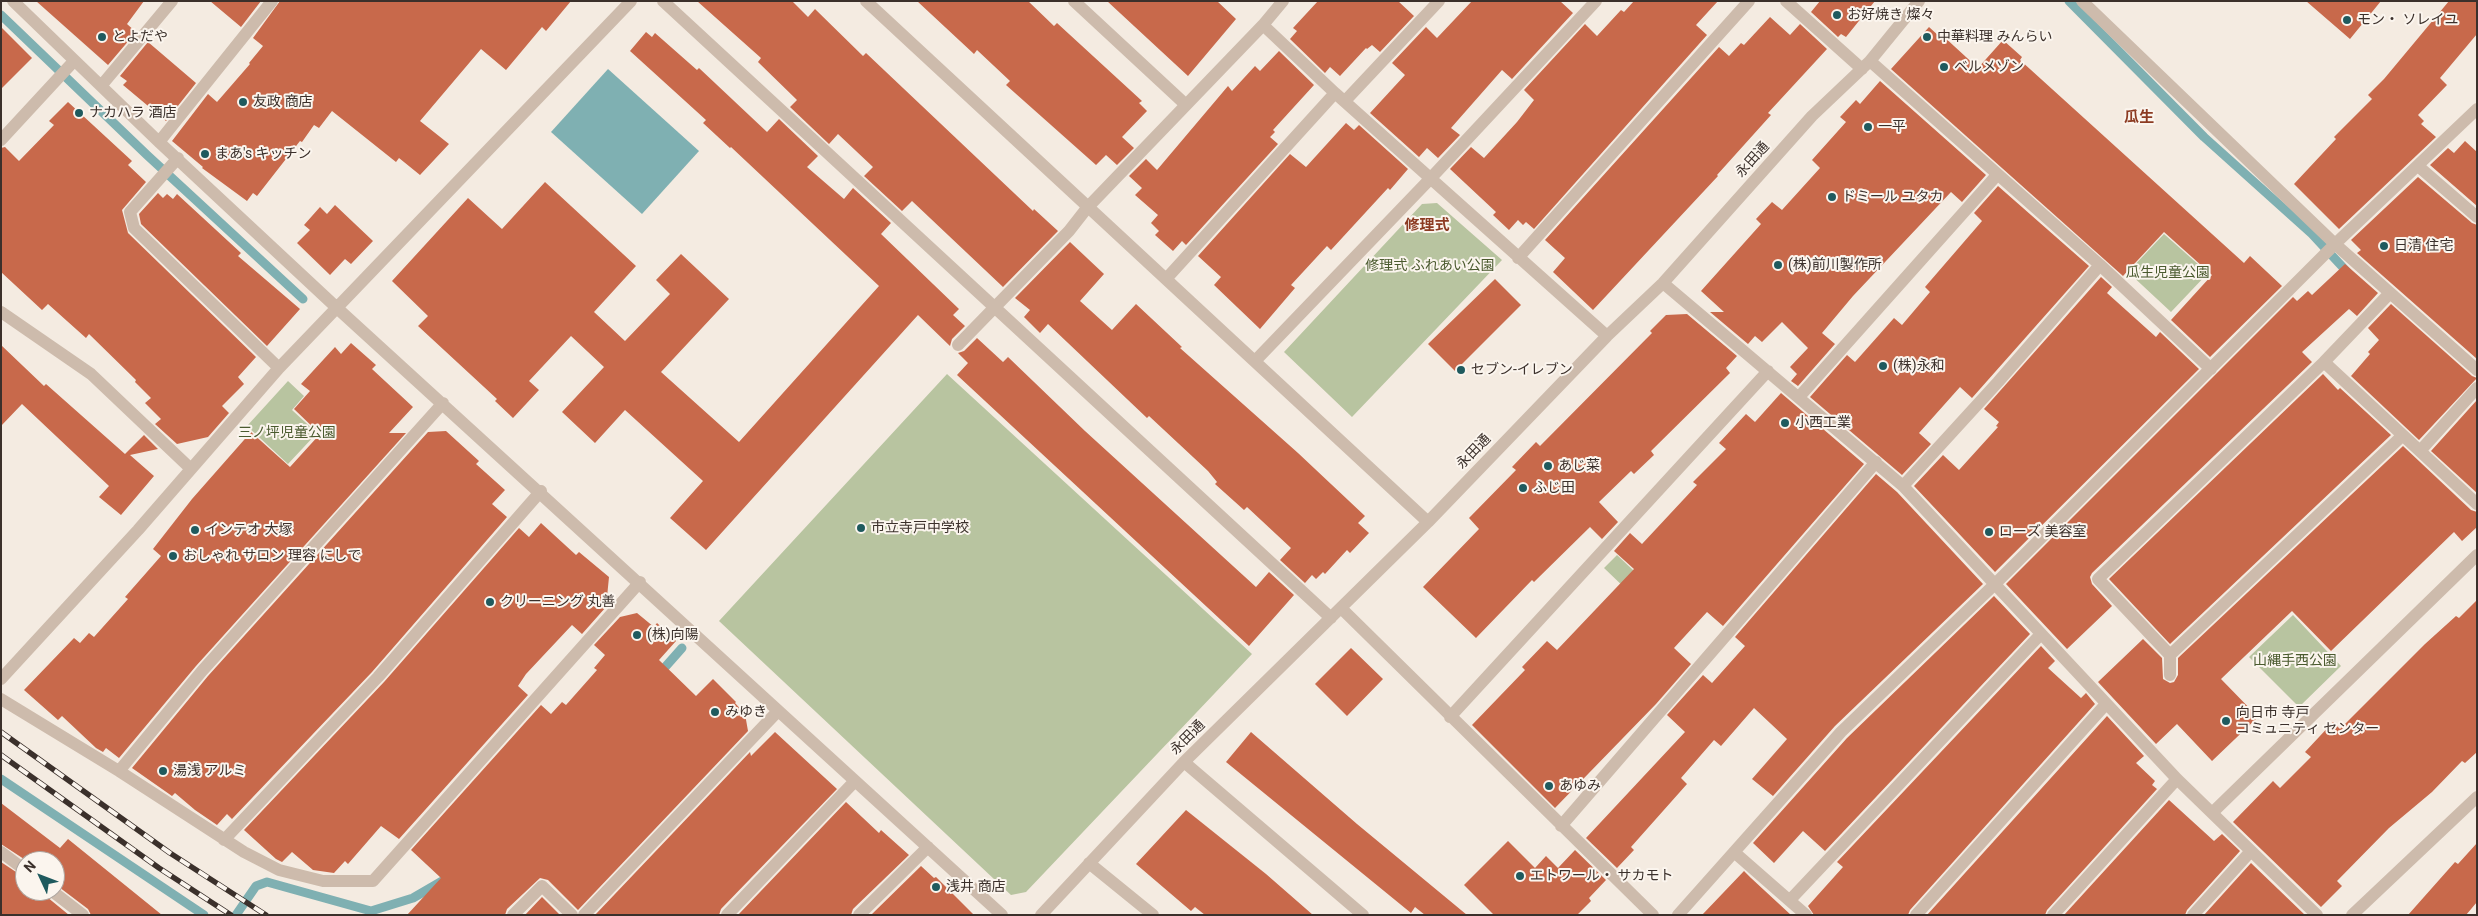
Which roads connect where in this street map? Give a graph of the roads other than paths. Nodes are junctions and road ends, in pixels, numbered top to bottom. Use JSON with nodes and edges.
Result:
{"nodes":[{"id":1,"x":13,"y":1,"type":"edge"},
{"id":2,"x":172,"y":1,"type":"edge"},
{"id":3,"x":272,"y":1,"type":"edge"},
{"id":4,"x":631,"y":1,"type":"edge"},
{"id":5,"x":663,"y":1,"type":"edge"},
{"id":6,"x":866,"y":1,"type":"edge"},
{"id":7,"x":1074,"y":1,"type":"edge"},
{"id":8,"x":1439,"y":1,"type":"edge"},
{"id":9,"x":1596,"y":1,"type":"edge"},
{"id":10,"x":1750,"y":1,"type":"edge"},
{"id":11,"x":1786,"y":1,"type":"edge"},
{"id":12,"x":1919,"y":1,"type":"edge"},
{"id":13,"x":2082,"y":1,"type":"edge"},
{"id":14,"x":1276,"y":4,"type":"edge"},
{"id":15,"x":1264,"y":24,"type":"junction"},
{"id":16,"x":74,"y":61,"type":"junction"},
{"id":17,"x":1866,"y":65,"type":"junction"},
{"id":18,"x":101,"y":86,"type":"junction"},
{"id":19,"x":1340,"y":97,"type":"junction"},
{"id":20,"x":1185,"y":104,"type":"junction"},
{"id":21,"x":2477,"y":108,"type":"edge"},
{"id":22,"x":1,"y":140,"type":"edge"},
{"id":23,"x":159,"y":142,"type":"junction"},
{"id":24,"x":178,"y":158,"type":"junction"},
{"id":25,"x":2418,"y":166,"type":"junction"},
{"id":26,"x":1997,"y":175,"type":"junction"},
{"id":27,"x":1430,"y":180,"type":"junction"},
{"id":28,"x":1087,"y":208,"type":"junction"},
{"id":29,"x":2477,"y":217,"type":"edge"},
{"id":30,"x":2335,"y":244,"type":"junction"},
{"id":31,"x":1518,"y":258,"type":"junction"},
{"id":32,"x":2100,"y":266,"type":"junction"},
{"id":33,"x":1166,"y":279,"type":"junction"},
{"id":34,"x":1663,"y":282,"type":"junction"},
{"id":35,"x":2390,"y":293,"type":"junction"},
{"id":36,"x":338,"y":308,"type":"junction"},
{"id":37,"x":994,"y":308,"type":"junction"},
{"id":38,"x":1,"y":312,"type":"edge"},
{"id":39,"x":1607,"y":336,"type":"junction"},
{"id":40,"x":958,"y":345,"type":"dead end"},
{"id":41,"x":1256,"y":360,"type":"junction"},
{"id":42,"x":2324,"y":362,"type":"junction"},
{"id":43,"x":279,"y":368,"type":"junction"},
{"id":44,"x":2211,"y":369,"type":"junction"},
{"id":45,"x":2477,"y":370,"type":"edge"},
{"id":46,"x":1768,"y":371,"type":"junction"},
{"id":47,"x":2477,"y":388,"type":"edge"},
{"id":48,"x":1799,"y":397,"type":"junction"},
{"id":49,"x":443,"y":403,"type":"junction"},
{"id":50,"x":2402,"y":436,"type":"junction"},
{"id":51,"x":2420,"y":451,"type":"junction"},
{"id":52,"x":1876,"y":462,"type":"junction"},
{"id":53,"x":190,"y":468,"type":"junction"},
{"id":54,"x":1903,"y":486,"type":"junction"},
{"id":55,"x":541,"y":492,"type":"junction"},
{"id":56,"x":2477,"y":504,"type":"edge"},
{"id":57,"x":1428,"y":522,"type":"junction"},
{"id":58,"x":2477,"y":555,"type":"edge"},
{"id":59,"x":640,"y":582,"type":"junction"},
{"id":60,"x":1995,"y":584,"type":"junction"},
{"id":61,"x":1341,"y":608,"type":"junction"},
{"id":62,"x":1331,"y":618,"type":"junction"},
{"id":63,"x":2040,"y":634,"type":"junction"},
{"id":64,"x":2170,"y":655,"type":"junction"},
{"id":65,"x":2170,"y":675,"type":"dead end"},
{"id":66,"x":1,"y":679,"type":"edge"},
{"id":67,"x":1,"y":699,"type":"edge"},
{"id":68,"x":2106,"y":704,"type":"junction"},
{"id":69,"x":778,"y":710,"type":"junction"},
{"id":70,"x":1450,"y":718,"type":"junction"},
{"id":71,"x":1184,"y":762,"type":"junction"},
{"id":72,"x":119,"y":771,"type":"junction"},
{"id":73,"x":2177,"y":778,"type":"junction"},
{"id":74,"x":855,"y":781,"type":"junction"},
{"id":75,"x":2477,"y":798,"type":"edge"},
{"id":76,"x":2212,"y":813,"type":"junction"},
{"id":77,"x":1562,"y":826,"type":"junction"},
{"id":78,"x":224,"y":840,"type":"junction"},
{"id":79,"x":928,"y":846,"type":"junction"},
{"id":80,"x":2251,"y":851,"type":"junction"},
{"id":81,"x":1,"y":852,"type":"edge"},
{"id":82,"x":1734,"y":852,"type":"junction"},
{"id":83,"x":15,"y":862,"type":"edge"},
{"id":84,"x":1089,"y":863,"type":"junction"},
{"id":85,"x":1790,"y":900,"type":"junction"},
{"id":86,"x":64,"y":901,"type":"edge"},
{"id":87,"x":82,"y":915,"type":"edge"},
{"id":88,"x":513,"y":915,"type":"edge"},
{"id":89,"x":572,"y":915,"type":"edge"},
{"id":90,"x":584,"y":915,"type":"edge"},
{"id":91,"x":727,"y":915,"type":"edge"},
{"id":92,"x":859,"y":915,"type":"edge"},
{"id":93,"x":1002,"y":915,"type":"edge"},
{"id":94,"x":1041,"y":915,"type":"edge"},
{"id":95,"x":1153,"y":915,"type":"edge"},
{"id":96,"x":1363,"y":915,"type":"edge"},
{"id":97,"x":1653,"y":915,"type":"edge"},
{"id":98,"x":1678,"y":915,"type":"edge"},
{"id":99,"x":1806,"y":915,"type":"edge"},
{"id":100,"x":1916,"y":915,"type":"edge"},
{"id":101,"x":2053,"y":915,"type":"edge"},
{"id":102,"x":2193,"y":915,"type":"edge"},
{"id":103,"x":2317,"y":915,"type":"edge"},
{"id":104,"x":2352,"y":915,"type":"edge"}],
"edges":[{"from":1,"to":16,"type":"street"},
{"from":2,"to":18,"type":"street"},
{"from":3,"to":23,"type":"street"},
{"from":4,"to":36,"type":"street"},
{"from":5,"to":37,"type":"street"},
{"from":6,"to":28,"type":"street"},
{"from":7,"to":20,"type":"street"},
{"from":8,"to":19,"type":"street"},
{"from":9,"to":27,"type":"street"},
{"from":10,"to":31,"type":"street"},
{"from":11,"to":17,"type":"street"},
{"from":12,"to":17,"type":"street","name":"永田通"},
{"from":13,"to":30,"type":"street"},
{"from":14,"to":15,"type":"street"},
{"from":15,"to":19,"type":"street"},
{"from":15,"to":20,"type":"street"},
{"from":16,"to":18,"type":"street"},
{"from":16,"to":22,"type":"street"},
{"from":17,"to":26,"type":"street"},
{"from":17,"to":34,"type":"street","name":"永田通"},
{"from":18,"to":23,"type":"street"},
{"from":19,"to":27,"type":"street"},
{"from":19,"to":33,"type":"street"},
{"from":20,"to":28,"type":"street"},
{"from":21,"to":25,"type":"street"},
{"from":23,"to":24,"type":"street"},
{"from":24,"to":36,"type":"street"},
{"from":24,"to":43,"type":"street"},
{"from":25,"to":29,"type":"street"},
{"from":25,"to":30,"type":"street"},
{"from":26,"to":32,"type":"street"},
{"from":26,"to":48,"type":"street"},
{"from":27,"to":31,"type":"street"},
{"from":27,"to":41,"type":"street"},
{"from":28,"to":33,"type":"street"},
{"from":28,"to":37,"type":"street"},
{"from":30,"to":35,"type":"street"},
{"from":30,"to":44,"type":"street"},
{"from":31,"to":39,"type":"street"},
{"from":32,"to":44,"type":"street"},
{"from":32,"to":54,"type":"street"},
{"from":33,"to":41,"type":"street"},
{"from":34,"to":39,"type":"street","name":"永田通"},
{"from":34,"to":46,"type":"street"},
{"from":35,"to":42,"type":"street"},
{"from":35,"to":45,"type":"street"},
{"from":36,"to":43,"type":"street"},
{"from":36,"to":49,"type":"street"},
{"from":37,"to":40,"type":"street"},
{"from":37,"to":62,"type":"street"},
{"from":38,"to":53,"type":"street"},
{"from":39,"to":57,"type":"street","name":"永田通"},
{"from":41,"to":57,"type":"street"},
{"from":42,"to":50,"type":"street"},
{"from":42,"to":64,"type":"street"},
{"from":43,"to":53,"type":"street"},
{"from":44,"to":60,"type":"street"},
{"from":46,"to":48,"type":"street"},
{"from":46,"to":70,"type":"street"},
{"from":47,"to":51,"type":"street"},
{"from":48,"to":52,"type":"street"},
{"from":49,"to":55,"type":"street"},
{"from":49,"to":72,"type":"street"},
{"from":50,"to":51,"type":"street"},
{"from":50,"to":64,"type":"street"},
{"from":51,"to":56,"type":"street"},
{"from":52,"to":54,"type":"street"},
{"from":52,"to":77,"type":"street"},
{"from":53,"to":66,"type":"street"},
{"from":54,"to":60,"type":"street"},
{"from":55,"to":59,"type":"street"},
{"from":55,"to":78,"type":"street"},
{"from":57,"to":61,"type":"street","name":"永田通"},
{"from":58,"to":76,"type":"street"},
{"from":59,"to":69,"type":"street"},
{"from":59,"to":78,"type":"street"},
{"from":60,"to":63,"type":"street"},
{"from":60,"to":82,"type":"street"},
{"from":61,"to":62,"type":"street","name":"永田通"},
{"from":61,"to":70,"type":"street"},
{"from":62,"to":71,"type":"street","name":"永田通"},
{"from":63,"to":68,"type":"street"},
{"from":63,"to":85,"type":"street"},
{"from":64,"to":65,"type":"street"},
{"from":67,"to":72,"type":"street"},
{"from":68,"to":73,"type":"street"},
{"from":68,"to":100,"type":"street"},
{"from":69,"to":74,"type":"street"},
{"from":69,"to":90,"type":"street"},
{"from":70,"to":77,"type":"street"},
{"from":71,"to":84,"type":"street","name":"永田通"},
{"from":71,"to":96,"type":"street"},
{"from":72,"to":78,"type":"street"},
{"from":73,"to":76,"type":"street"},
{"from":73,"to":101,"type":"street"},
{"from":74,"to":79,"type":"street"},
{"from":74,"to":91,"type":"street"},
{"from":75,"to":104,"type":"street"},
{"from":76,"to":80,"type":"street"},
{"from":77,"to":97,"type":"street"},
{"from":79,"to":92,"type":"street"},
{"from":79,"to":93,"type":"street"},
{"from":80,"to":102,"type":"street"},
{"from":80,"to":103,"type":"street"},
{"from":81,"to":83,"type":"street"},
{"from":82,"to":85,"type":"street"},
{"from":82,"to":98,"type":"street"},
{"from":84,"to":94,"type":"street","name":"永田通"},
{"from":84,"to":95,"type":"street"},
{"from":85,"to":99,"type":"street"},
{"from":86,"to":87,"type":"street"},
{"from":88,"to":89,"type":"street"}]}
